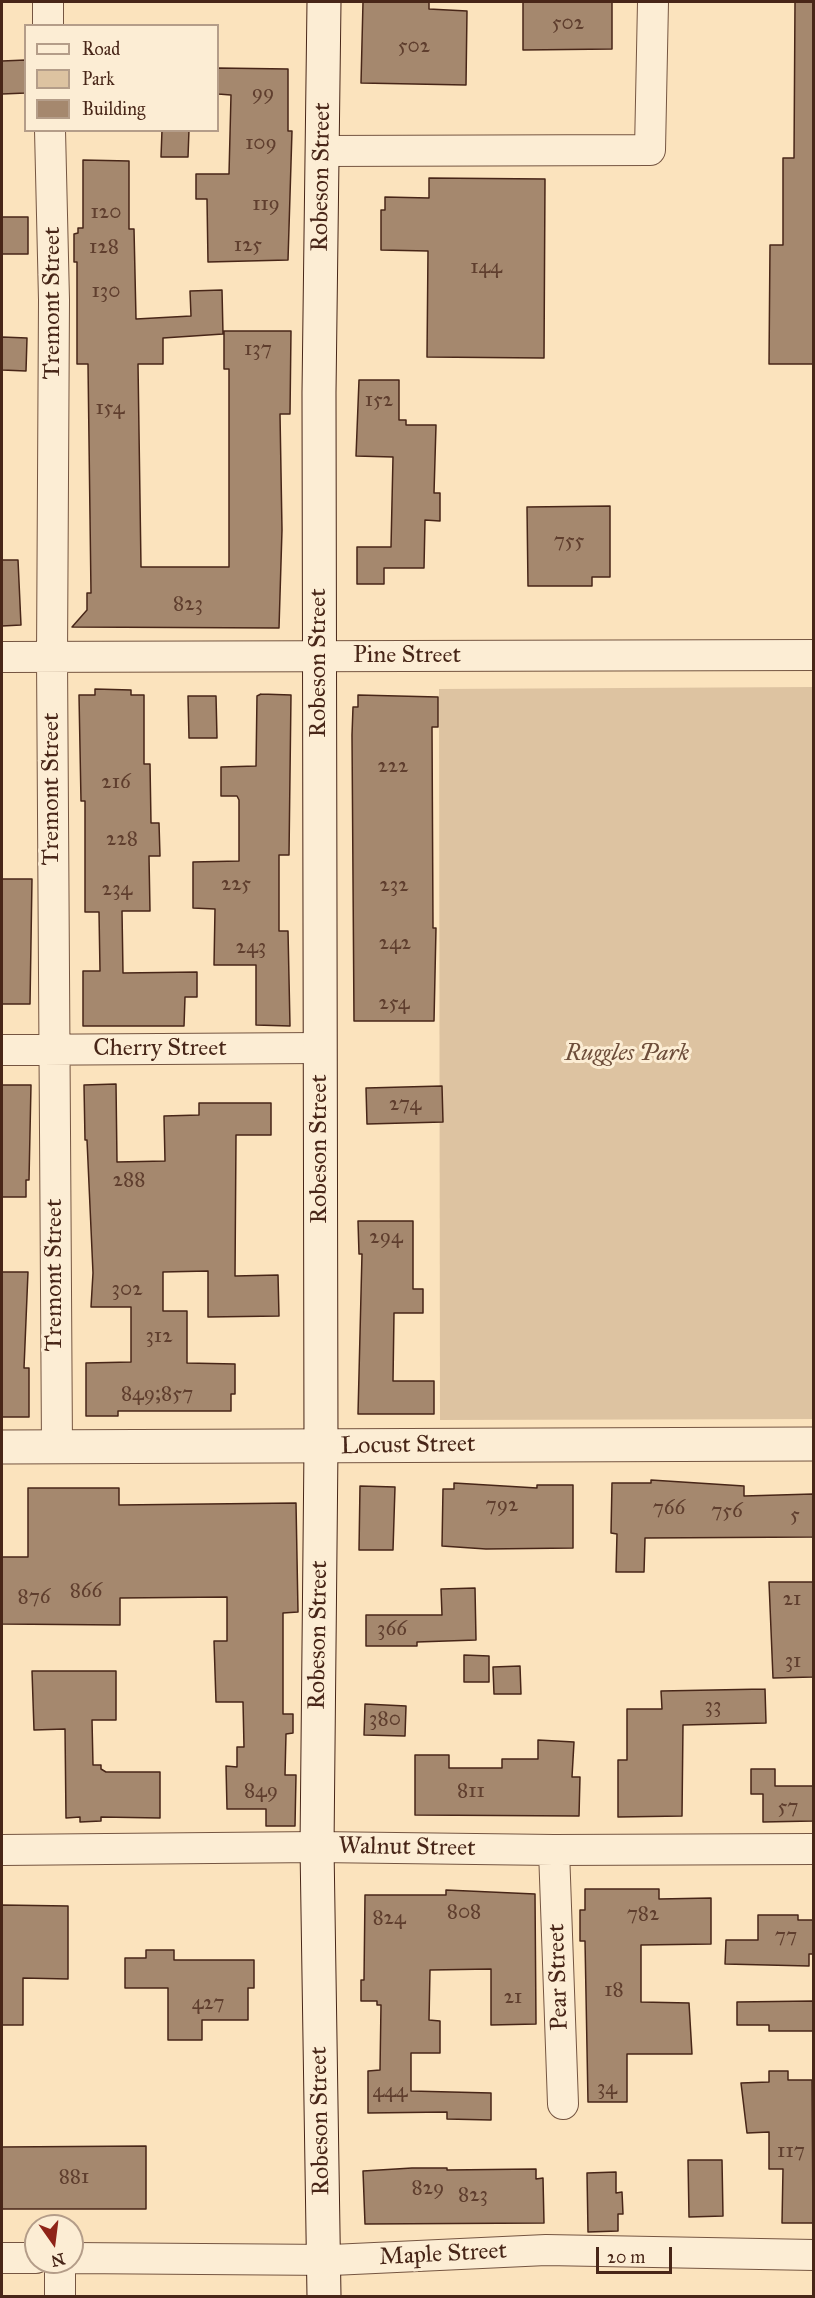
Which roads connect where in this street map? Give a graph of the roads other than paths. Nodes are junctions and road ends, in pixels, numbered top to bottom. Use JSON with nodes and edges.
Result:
{"nodes":[{"id":1,"x":48,"y":2,"type":"edge"},
{"id":2,"x":324,"y":2,"type":"edge"},
{"id":3,"x":652,"y":2,"type":"edge"},
{"id":4,"x":48,"y":24,"type":"edge"},
{"id":5,"x":50,"y":132,"type":"edge"},
{"id":6,"x":322,"y":151,"type":"junction"},
{"id":7,"x":813,"y":655,"type":"edge"},
{"id":8,"x":2,"y":657,"type":"edge"},
{"id":9,"x":52,"y":657,"type":"junction"},
{"id":10,"x":319,"y":657,"type":"junction"},
{"id":11,"x":319,"y":1048,"type":"junction"},
{"id":12,"x":53,"y":1049,"type":"junction"},
{"id":13,"x":2,"y":1050,"type":"edge"},
{"id":14,"x":813,"y":1444,"type":"edge"},
{"id":15,"x":2,"y":1447,"type":"edge"},
{"id":16,"x":57,"y":1447,"type":"junction"},
{"id":17,"x":321,"y":1447,"type":"junction"},
{"id":18,"x":317,"y":1847,"type":"junction"},
{"id":19,"x":813,"y":1849,"type":"edge"},
{"id":20,"x":2,"y":1850,"type":"edge"},
{"id":21,"x":554,"y":1850,"type":"junction"},
{"id":22,"x":563,"y":2104,"type":"dead end"},
{"id":23,"x":813,"y":2255,"type":"edge"},
{"id":24,"x":2,"y":2258,"type":"edge"},
{"id":25,"x":24,"y":2258,"type":"edge"},
{"id":26,"x":84,"y":2258,"type":"edge"},
{"id":27,"x":324,"y":2260,"type":"junction"},
{"id":28,"x":60,"y":2274,"type":"edge"},
{"id":29,"x":60,"y":2296,"type":"edge"},
{"id":30,"x":324,"y":2296,"type":"edge"}],
"edges":[{"from":1,"to":4,"type":"street"},
{"from":2,"to":6,"type":"main road","name":"Robeson Street"},
{"from":3,"to":6,"type":"street"},
{"from":5,"to":9,"type":"street","name":"Tremont Street"},
{"from":6,"to":10,"type":"main road","name":"Robeson Street"},
{"from":7,"to":10,"type":"street","name":"Pine Street"},
{"from":8,"to":9,"type":"street","name":"Pine Street"},
{"from":9,"to":10,"type":"street","name":"Pine Street"},
{"from":9,"to":12,"type":"street","name":"Tremont Street"},
{"from":10,"to":11,"type":"main road","name":"Robeson Street"},
{"from":11,"to":12,"type":"street","name":"Cherry Street"},
{"from":11,"to":17,"type":"main road","name":"Robeson Street"},
{"from":12,"to":13,"type":"street","name":"Cherry Street"},
{"from":12,"to":16,"type":"street","name":"Tremont Street"},
{"from":14,"to":17,"type":"main road","name":"Locust Street"},
{"from":15,"to":16,"type":"main road","name":"Locust Street"},
{"from":16,"to":17,"type":"main road","name":"Locust Street"},
{"from":17,"to":18,"type":"main road","name":"Robeson Street"},
{"from":18,"to":20,"type":"street","name":"Walnut Street"},
{"from":18,"to":21,"type":"street","name":"Walnut Street"},
{"from":18,"to":27,"type":"main road","name":"Robeson Street"},
{"from":19,"to":21,"type":"street","name":"Walnut Street"},
{"from":21,"to":22,"type":"street","name":"Pear Street"},
{"from":23,"to":27,"type":"street","name":"Maple Street"},
{"from":24,"to":25,"type":"street"},
{"from":26,"to":27,"type":"street","name":"Maple Street"},
{"from":27,"to":30,"type":"main road","name":"Robeson Street"},
{"from":28,"to":29,"type":"street"}]}
